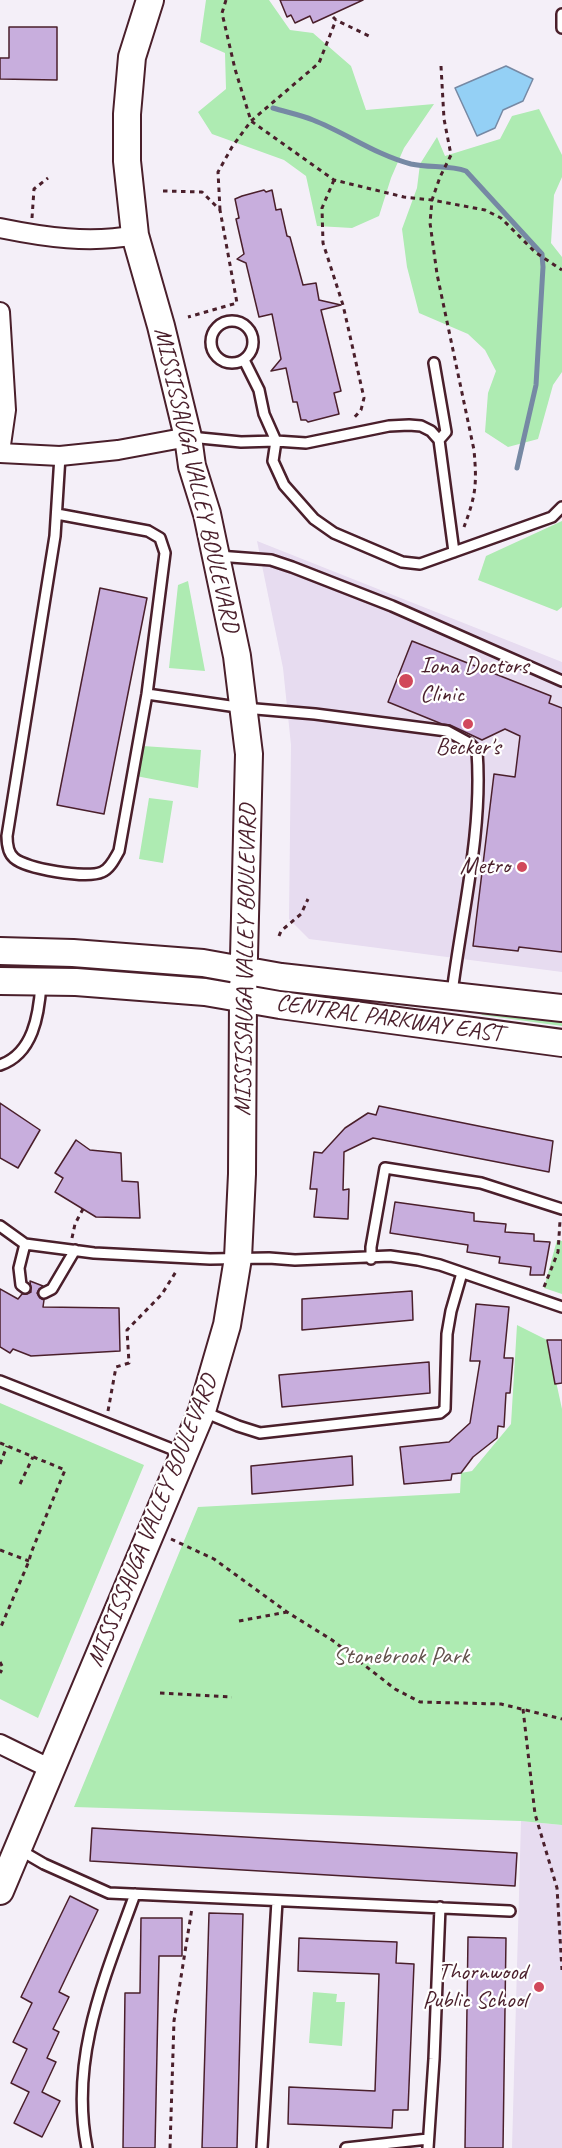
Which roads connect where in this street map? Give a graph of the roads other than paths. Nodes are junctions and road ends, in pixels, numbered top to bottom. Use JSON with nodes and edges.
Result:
{"nodes":[{"id":1,"x":150,"y":0,"type":"edge"},
{"id":2,"x":562,"y":14,"type":"edge"},
{"id":3,"x":562,"y":28,"type":"edge"},
{"id":4,"x":0,"y":228,"type":"edge"},
{"id":5,"x":135,"y":235,"type":"junction"},
{"id":6,"x":0,"y":312,"type":"edge"},
{"id":7,"x":243,"y":360,"type":"junction"},
{"id":8,"x":434,"y":363,"type":"dead end"},
{"id":9,"x":188,"y":437,"type":"junction"},
{"id":10,"x":439,"y":440,"type":"junction"},
{"id":11,"x":276,"y":441,"type":"junction"},
{"id":12,"x":0,"y":452,"type":"edge"},
{"id":13,"x":60,"y":456,"type":"junction"},
{"id":14,"x":562,"y":507,"type":"edge"},
{"id":15,"x":57,"y":514,"type":"junction"},
{"id":16,"x":454,"y":552,"type":"junction"},
{"id":17,"x":216,"y":556,"type":"junction"},
{"id":18,"x":562,"y":681,"type":"edge"},
{"id":19,"x":147,"y":694,"type":"junction"},
{"id":20,"x":244,"y":708,"type":"junction"},
{"id":21,"x":0,"y":951,"type":"edge"},
{"id":22,"x":244,"y":970,"type":"junction"},
{"id":23,"x":0,"y":981,"type":"edge"},
{"id":24,"x":41,"y":982,"type":"junction"},
{"id":25,"x":451,"y":997,"type":"junction"},
{"id":26,"x":243,"y":998,"type":"junction"},
{"id":27,"x":562,"y":1008,"type":"edge"},
{"id":28,"x":562,"y":1043,"type":"edge"},
{"id":29,"x":0,"y":1065,"type":"edge"},
{"id":30,"x":562,"y":1209,"type":"edge"},
{"id":31,"x":0,"y":1226,"type":"edge"},
{"id":32,"x":25,"y":1244,"type":"junction"},
{"id":33,"x":72,"y":1250,"type":"junction"},
{"id":34,"x":238,"y":1258,"type":"junction"},
{"id":35,"x":371,"y":1259,"type":"junction"},
{"id":36,"x":462,"y":1273,"type":"junction"},
{"id":37,"x":25,"y":1288,"type":"dead end"},
{"id":38,"x":44,"y":1293,"type":"dead end"},
{"id":39,"x":562,"y":1307,"type":"edge"},
{"id":40,"x":0,"y":1381,"type":"edge"},
{"id":41,"x":202,"y":1411,"type":"junction"},
{"id":42,"x":185,"y":1454,"type":"junction"},
{"id":43,"x":0,"y":1744,"type":"edge"},
{"id":44,"x":51,"y":1769,"type":"junction"},
{"id":45,"x":18,"y":1849,"type":"junction"},
{"id":46,"x":0,"y":1891,"type":"edge"},
{"id":47,"x":135,"y":1894,"type":"junction"},
{"id":48,"x":277,"y":1901,"type":"junction"},
{"id":49,"x":440,"y":1907,"type":"junction"},
{"id":50,"x":510,"y":1911,"type":"dead end"},
{"id":51,"x":428,"y":2144,"type":"edge"},
{"id":52,"x":87,"y":2148,"type":"edge"},
{"id":53,"x":262,"y":2148,"type":"edge"},
{"id":54,"x":346,"y":2148,"type":"edge"}],
"edges":[{"from":1,"to":5,"type":"street","name":"MISSISSAUGA VALLEY BOULEVARD"},
{"from":2,"to":3,"type":"lane"},
{"from":4,"to":5,"type":"street"},
{"from":5,"to":9,"type":"street","name":"MISSISSAUGA VALLEY BOULEVARD"},
{"from":6,"to":12,"type":"street"},
{"from":7,"to":7,"type":"lane"},
{"from":7,"to":11,"type":"lane"},
{"from":8,"to":10,"type":"lane"},
{"from":9,"to":11,"type":"lane"},
{"from":9,"to":13,"type":"street"},
{"from":9,"to":17,"type":"street","name":"MISSISSAUGA VALLEY BOULEVARD"},
{"from":10,"to":11,"type":"lane"},
{"from":10,"to":16,"type":"lane"},
{"from":11,"to":16,"type":"lane"},
{"from":12,"to":13,"type":"street"},
{"from":13,"to":15,"type":"lane"},
{"from":14,"to":16,"type":"lane"},
{"from":15,"to":19,"type":"lane"},
{"from":15,"to":19,"type":"lane"},
{"from":17,"to":18,"type":"lane"},
{"from":17,"to":20,"type":"street","name":"MISSISSAUGA VALLEY BOULEVARD"},
{"from":19,"to":20,"type":"lane"},
{"from":20,"to":22,"type":"street","name":"MISSISSAUGA VALLEY BOULEVARD"},
{"from":20,"to":25,"type":"lane"},
{"from":21,"to":22,"type":"street","name":"CENTRAL PARKWAY EAST"},
{"from":22,"to":25,"type":"street","name":"CENTRAL PARKWAY EAST"},
{"from":22,"to":26,"type":"street","name":"MISSISSAUGA VALLEY BOULEVARD"},
{"from":23,"to":24,"type":"street","name":"CENTRAL PARKWAY EAST"},
{"from":24,"to":26,"type":"street","name":"CENTRAL PARKWAY EAST"},
{"from":24,"to":29,"type":"lane"},
{"from":25,"to":27,"type":"street","name":"CENTRAL PARKWAY EAST"},
{"from":26,"to":28,"type":"street","name":"CENTRAL PARKWAY EAST"},
{"from":26,"to":34,"type":"street","name":"MISSISSAUGA VALLEY BOULEVARD"},
{"from":30,"to":35,"type":"lane"},
{"from":31,"to":32,"type":"lane"},
{"from":32,"to":33,"type":"lane"},
{"from":32,"to":37,"type":"lane"},
{"from":33,"to":34,"type":"lane"},
{"from":33,"to":38,"type":"lane"},
{"from":34,"to":35,"type":"lane"},
{"from":34,"to":41,"type":"street","name":"MISSISSAUGA VALLEY BOULEVARD"},
{"from":35,"to":36,"type":"lane"},
{"from":36,"to":39,"type":"lane"},
{"from":36,"to":41,"type":"lane"},
{"from":40,"to":42,"type":"lane"},
{"from":41,"to":42,"type":"street","name":"MISSISSAUGA VALLEY BOULEVARD"},
{"from":42,"to":44,"type":"street","name":"MISSISSAUGA VALLEY BOULEVARD"},
{"from":43,"to":44,"type":"street"},
{"from":44,"to":45,"type":"street","name":"MISSISSAUGA VALLEY BOULEVARD"},
{"from":45,"to":46,"type":"street","name":"MISSISSAUGA VALLEY BOULEVARD"},
{"from":45,"to":47,"type":"lane"},
{"from":47,"to":48,"type":"lane"},
{"from":47,"to":52,"type":"lane"},
{"from":48,"to":49,"type":"lane"},
{"from":48,"to":53,"type":"lane"},
{"from":49,"to":50,"type":"lane"},
{"from":49,"to":51,"type":"lane"},
{"from":51,"to":54,"type":"lane"}]}
